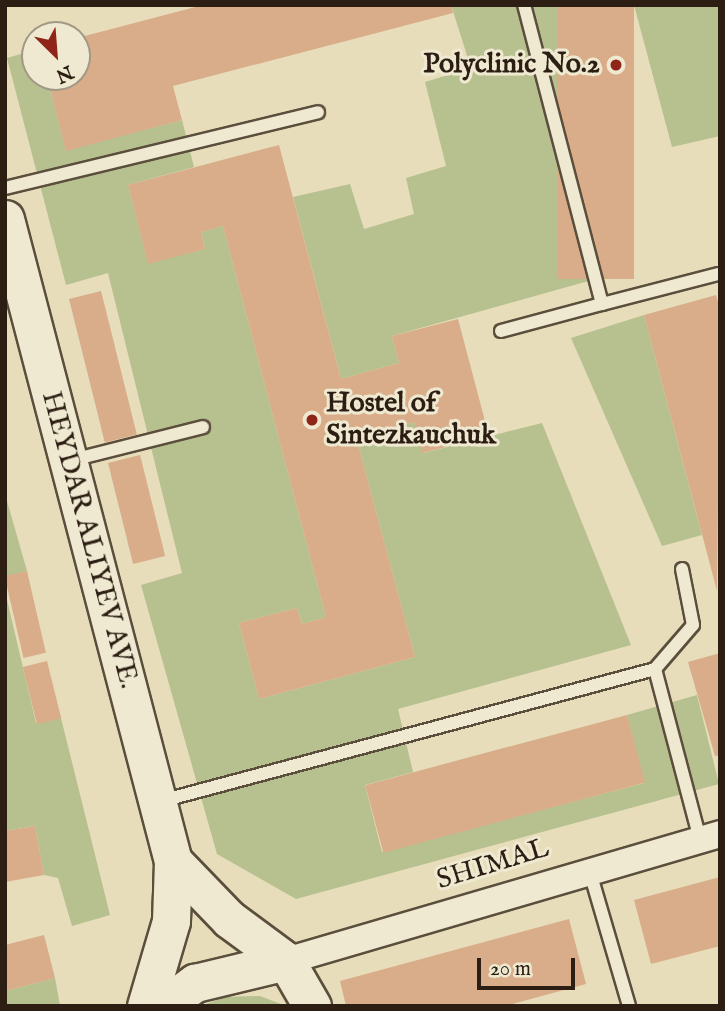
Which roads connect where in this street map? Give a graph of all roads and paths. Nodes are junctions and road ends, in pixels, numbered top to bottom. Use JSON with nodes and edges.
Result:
{"nodes":[{"id":1,"x":524,"y":5,"type":"edge"},
{"id":2,"x":318,"y":112,"type":"dead end"},
{"id":3,"x":5,"y":188,"type":"edge"},
{"id":4,"x":5,"y":219,"type":"edge"},
{"id":5,"x":718,"y":274,"type":"dead end"},
{"id":6,"x":601,"y":304,"type":"junction"},
{"id":7,"x":501,"y":331,"type":"dead end"},
{"id":8,"x":203,"y":428,"type":"dead end"},
{"id":9,"x":68,"y":461,"type":"junction"},
{"id":10,"x":682,"y":569,"type":"dead end"},
{"id":11,"x":655,"y":669,"type":"junction"},
{"id":12,"x":157,"y":802,"type":"junction"},
{"id":13,"x":710,"y":836,"type":"edge"},
{"id":14,"x":173,"y":861,"type":"junction"},
{"id":15,"x":589,"y":869,"type":"junction"},
{"id":16,"x":286,"y":961,"type":"junction"},
{"id":17,"x":146,"y":1006,"type":"edge"},
{"id":18,"x":164,"y":1006,"type":"edge"},
{"id":19,"x":312,"y":1006,"type":"edge"},
{"id":20,"x":629,"y":1006,"type":"edge"}],
"edges":[{"from":1,"to":6,"type":"lane"},
{"from":2,"to":3,"type":"lane"},
{"from":4,"to":9,"type":"main road","name":"HEYDAR ALIYEV AVE."},
{"from":5,"to":6,"type":"lane"},
{"from":6,"to":7,"type":"lane"},
{"from":8,"to":9,"type":"lane"},
{"from":9,"to":12,"type":"main road","name":"HEYDAR ALIYEV AVE."},
{"from":10,"to":11,"type":"lane"},
{"from":11,"to":12,"type":"lane"},
{"from":11,"to":13,"type":"lane"},
{"from":12,"to":14,"type":"main road","name":"HEYDAR ALIYEV AVE."},
{"from":13,"to":15,"type":"street","name":"SHIMAL"},
{"from":14,"to":16,"type":"main road","name":"HEYDAR ALIYEV AVE."},
{"from":14,"to":17,"type":"main road","name":"HEYDAR ALIYEV AVE."},
{"from":15,"to":16,"type":"street","name":"SHIMAL"},
{"from":15,"to":20,"type":"lane"},
{"from":16,"to":18,"type":"main road"},
{"from":16,"to":19,"type":"main road","name":"HEYDAR ALIYEV AVE."}]}
